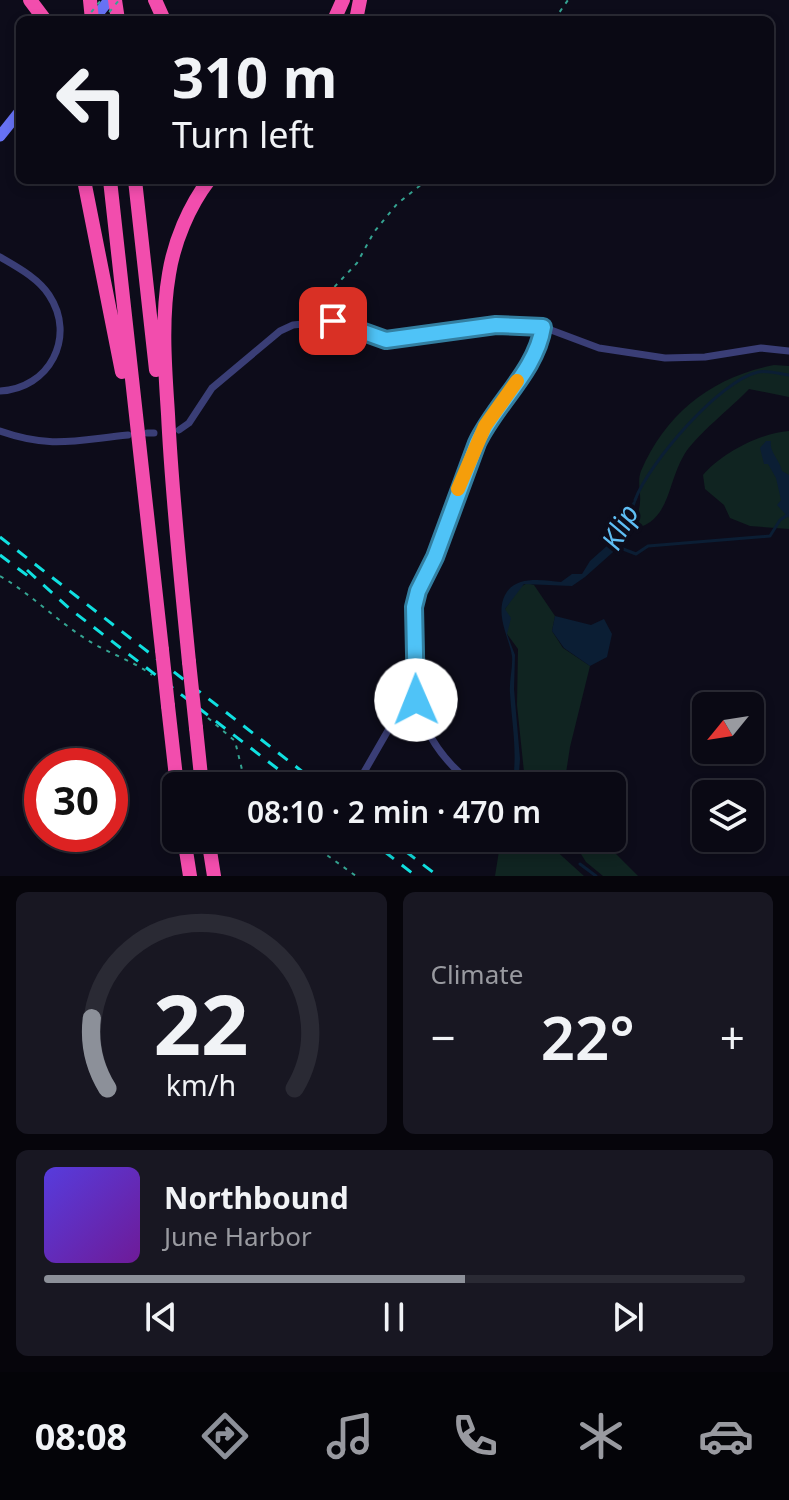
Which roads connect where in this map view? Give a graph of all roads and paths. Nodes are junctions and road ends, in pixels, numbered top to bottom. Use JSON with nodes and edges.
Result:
{"nodes":[{"id":1,"x":101,"y":0,"type":"edge"},
{"id":2,"x":114,"y":0,"type":"edge"},
{"id":3,"x":88,"y":16,"type":"edge"},
{"id":4,"x":96,"y":16,"type":"edge"},
{"id":5,"x":16,"y":116,"type":"edge"},
{"id":6,"x":0,"y":136,"type":"edge"},
{"id":7,"x":85,"y":184,"type":"edge"},
{"id":8,"x":110,"y":184,"type":"edge"},
{"id":9,"x":135,"y":184,"type":"edge"},
{"id":10,"x":206,"y":184,"type":"edge"},
{"id":11,"x":422,"y":184,"type":"edge"},
{"id":12,"x":0,"y":257,"type":"edge"},
{"id":13,"x":298,"y":324,"type":"junction"},
{"id":14,"x":543,"y":327,"type":"junction"},
{"id":15,"x":789,"y":351,"type":"edge"},
{"id":16,"x":0,"y":391,"type":"edge"},
{"id":17,"x":179,"y":430,"type":"dead end"},
{"id":18,"x":0,"y":431,"type":"edge"},
{"id":19,"x":128,"y":435,"type":"dead end"},
{"id":20,"x":144,"y":499,"type":"junction"},
{"id":21,"x":173,"y":506,"type":"junction"},
{"id":22,"x":0,"y":576,"type":"edge"},
{"id":23,"x":413,"y":679,"type":"junction"},
{"id":24,"x":160,"y":682,"type":"dead end"},
{"id":25,"x":201,"y":722,"type":"junction"},
{"id":26,"x":175,"y":772,"type":"edge"},
{"id":27,"x":202,"y":772,"type":"edge"},
{"id":28,"x":243,"y":772,"type":"edge"},
{"id":29,"x":364,"y":772,"type":"edge"},
{"id":30,"x":462,"y":772,"type":"edge"},
{"id":31,"x":186,"y":852,"type":"edge"},
{"id":32,"x":210,"y":852,"type":"edge"},
{"id":33,"x":323,"y":852,"type":"edge"},
{"id":34,"x":190,"y":876,"type":"edge"},
{"id":35,"x":214,"y":876,"type":"edge"},
{"id":36,"x":356,"y":876,"type":"edge"}],
"edges":[{"from":1,"to":3,"type":"path","bridge":true},
{"from":2,"to":4,"type":"main road"},
{"from":5,"to":6,"type":"main road"},
{"from":7,"to":20,"type":"highway"},
{"from":8,"to":20,"type":"highway"},
{"from":9,"to":21,"type":"highway"},
{"from":10,"to":21,"type":"highway"},
{"from":11,"to":13,"type":"path"},
{"from":12,"to":16,"type":"street"},
{"from":13,"to":14,"type":"street"},
{"from":13,"to":17,"type":"street"},
{"from":14,"to":15,"type":"street"},
{"from":14,"to":23,"type":"street"},
{"from":18,"to":19,"type":"street"},
{"from":20,"to":26,"type":"highway","bridge":true},
{"from":21,"to":25,"type":"highway","bridge":true},
{"from":22,"to":24,"type":"path"},
{"from":23,"to":29,"type":"street"},
{"from":23,"to":30,"type":"street"},
{"from":25,"to":27,"type":"highway"},
{"from":25,"to":28,"type":"path"},
{"from":31,"to":34,"type":"highway"},
{"from":32,"to":35,"type":"highway"},
{"from":33,"to":36,"type":"path"}]}
